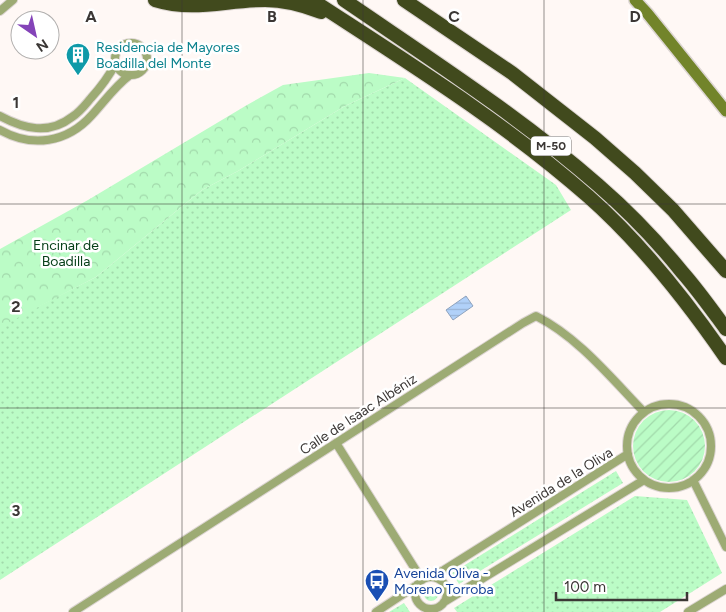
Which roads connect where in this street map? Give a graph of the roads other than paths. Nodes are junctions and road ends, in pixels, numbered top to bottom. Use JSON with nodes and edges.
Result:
{"nodes":[{"id":1,"x":13,"y":0,"type":"edge"},
{"id":2,"x":154,"y":0,"type":"edge"},
{"id":3,"x":312,"y":0,"type":"edge"},
{"id":4,"x":344,"y":0,"type":"edge"},
{"id":5,"x":404,"y":0,"type":"edge"},
{"id":6,"x":635,"y":0,"type":"edge"},
{"id":7,"x":641,"y":0,"type":"edge"},
{"id":8,"x":0,"y":11,"type":"edge"},
{"id":9,"x":647,"y":12,"type":"junction"},
{"id":10,"x":357,"y":30,"type":"junction"},
{"id":11,"x":116,"y":63,"type":"junction"},
{"id":12,"x":512,"y":73,"type":"junction"},
{"id":13,"x":130,"y":75,"type":"junction"},
{"id":14,"x":726,"y":111,"type":"edge"},
{"id":15,"x":0,"y":116,"type":"edge"},
{"id":16,"x":0,"y":130,"type":"edge"},
{"id":17,"x":726,"y":261,"type":"edge"},
{"id":18,"x":726,"y":271,"type":"edge"},
{"id":19,"x":726,"y":329,"type":"edge"},
{"id":20,"x":726,"y":358,"type":"edge"},
{"id":21,"x":644,"y":412,"type":"junction"},
{"id":22,"x":336,"y":443,"type":"junction"},
{"id":23,"x":628,"y":454,"type":"junction"},
{"id":24,"x":644,"y":480,"type":"junction"},
{"id":25,"x":693,"y":480,"type":"junction"},
{"id":26,"x":726,"y":547,"type":"edge"},
{"id":27,"x":423,"y":581,"type":"junction"},
{"id":28,"x":726,"y":589,"type":"edge"},
{"id":29,"x":437,"y":608,"type":"edge"},
{"id":30,"x":73,"y":612,"type":"edge"},
{"id":31,"x":376,"y":612,"type":"edge"},
{"id":32,"x":688,"y":612,"type":"edge"}],
"edges":[{"from":1,"to":8,"type":"street"},
{"from":2,"to":10,"type":"highway"},
{"from":3,"to":10,"type":"highway"},
{"from":4,"to":19,"type":"highway","number":"M-50"},
{"from":5,"to":12,"type":"highway","number":"M-50"},
{"from":6,"to":9,"type":"street"},
{"from":7,"to":9,"type":"street"},
{"from":9,"to":14,"type":"street"},
{"from":10,"to":20,"type":"highway"},
{"from":11,"to":13,"type":"street"},
{"from":11,"to":13,"type":"street"},
{"from":11,"to":15,"type":"street"},
{"from":12,"to":17,"type":"highway"},
{"from":12,"to":18,"type":"highway","number":"M-50"},
{"from":13,"to":16,"type":"street"},
{"from":21,"to":22,"type":"street","name":"Calle de Isaac Albéniz"},
{"from":21,"to":23,"type":"street","name":"Avenida de la Oliva"},
{"from":21,"to":25,"type":"street"},
{"from":22,"to":27,"type":"street"},
{"from":22,"to":30,"type":"street","name":"Calle de Isaac Albéniz"},
{"from":23,"to":24,"type":"street"},
{"from":23,"to":27,"type":"street","name":"Avenida de la Oliva"},
{"from":24,"to":25,"type":"street"},
{"from":24,"to":29,"type":"street"},
{"from":25,"to":26,"type":"street"},
{"from":27,"to":29,"type":"street"},
{"from":27,"to":29,"type":"street"},
{"from":27,"to":31,"type":"street","name":"Avenida de la Oliva"},
{"from":28,"to":32,"type":"street"}]}
